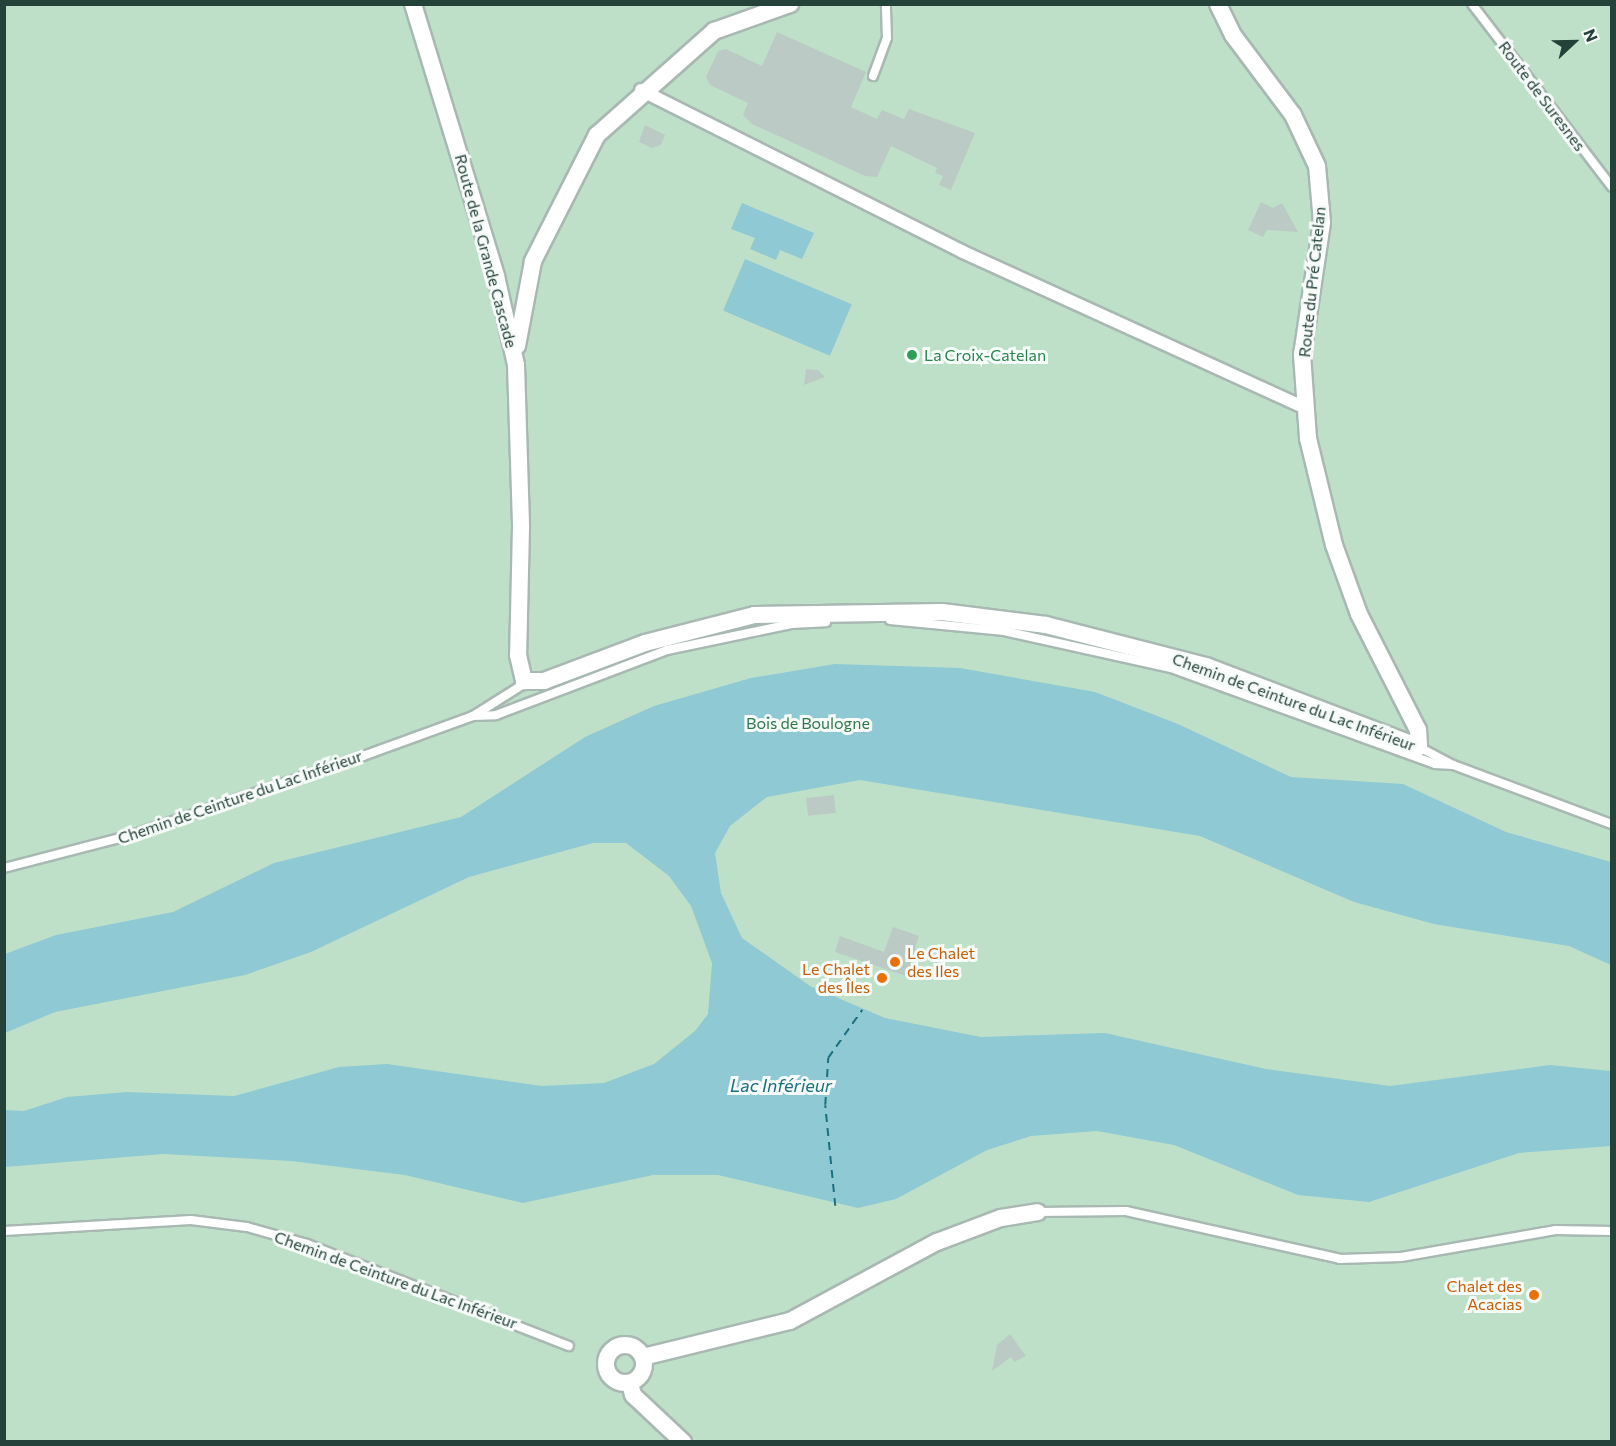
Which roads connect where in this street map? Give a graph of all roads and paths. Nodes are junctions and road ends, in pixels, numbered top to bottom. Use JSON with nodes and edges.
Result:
{"nodes":[{"id":1,"x":413,"y":4,"type":"edge"},
{"id":2,"x":790,"y":4,"type":"edge"},
{"id":3,"x":886,"y":4,"type":"edge"},
{"id":4,"x":1218,"y":4,"type":"edge"},
{"id":5,"x":1472,"y":4,"type":"edge"},
{"id":6,"x":873,"y":76,"type":"dead end"},
{"id":7,"x":641,"y":90,"type":"junction"},
{"id":8,"x":1611,"y":188,"type":"edge"},
{"id":9,"x":516,"y":365,"type":"junction"},
{"id":10,"x":1305,"y":408,"type":"junction"},
{"id":11,"x":527,"y":682,"type":"junction"},
{"id":12,"x":473,"y":716,"type":"junction"},
{"id":13,"x":1419,"y":747,"type":"junction"},
{"id":14,"x":1452,"y":765,"type":"junction"},
{"id":15,"x":1611,"y":824,"type":"edge"},
{"id":16,"x":4,"y":868,"type":"edge"},
{"id":17,"x":1038,"y":1212,"type":"joint"},
{"id":18,"x":4,"y":1231,"type":"edge"},
{"id":19,"x":1611,"y":1231,"type":"edge"},
{"id":20,"x":568,"y":1346,"type":"dead end"},
{"id":21,"x":643,"y":1357,"type":"junction"},
{"id":22,"x":630,"y":1383,"type":"junction"},
{"id":23,"x":683,"y":1442,"type":"edge"}],
"edges":[{"from":1,"to":9,"type":"street","name":"Route de la Grande Cascade"},
{"from":2,"to":7,"type":"street"},
{"from":3,"to":6,"type":"lane"},
{"from":4,"to":10,"type":"street","name":"Route du Pré Catelan"},
{"from":5,"to":8,"type":"lane","name":"Route de Suresnes"},
{"from":7,"to":9,"type":"street"},
{"from":7,"to":10,"type":"street"},
{"from":9,"to":11,"type":"street","name":"Route de la Grande Cascade"},
{"from":10,"to":13,"type":"street","name":"Route du Pré Catelan"},
{"from":11,"to":12,"type":"lane","name":"Chemin de Ceinture du Lac Inférieur"},
{"from":11,"to":13,"type":"street","name":"Chemin de Ceinture du Lac Inférieur"},
{"from":12,"to":14,"type":"lane","name":"Chemin de Ceinture du Lac Inférieur"},
{"from":12,"to":16,"type":"lane","name":"Chemin de Ceinture du Lac Inférieur"},
{"from":13,"to":14,"type":"lane","name":"Chemin de Ceinture du Lac Inférieur"},
{"from":14,"to":15,"type":"lane","name":"Chemin de Ceinture du Lac Inférieur"},
{"from":17,"to":19,"type":"lane"},
{"from":17,"to":21,"type":"street"},
{"from":18,"to":20,"type":"lane","name":"Chemin de Ceinture du Lac Inférieur"},
{"from":21,"to":22,"type":"street"},
{"from":21,"to":22,"type":"street"},
{"from":22,"to":23,"type":"street"}]}
